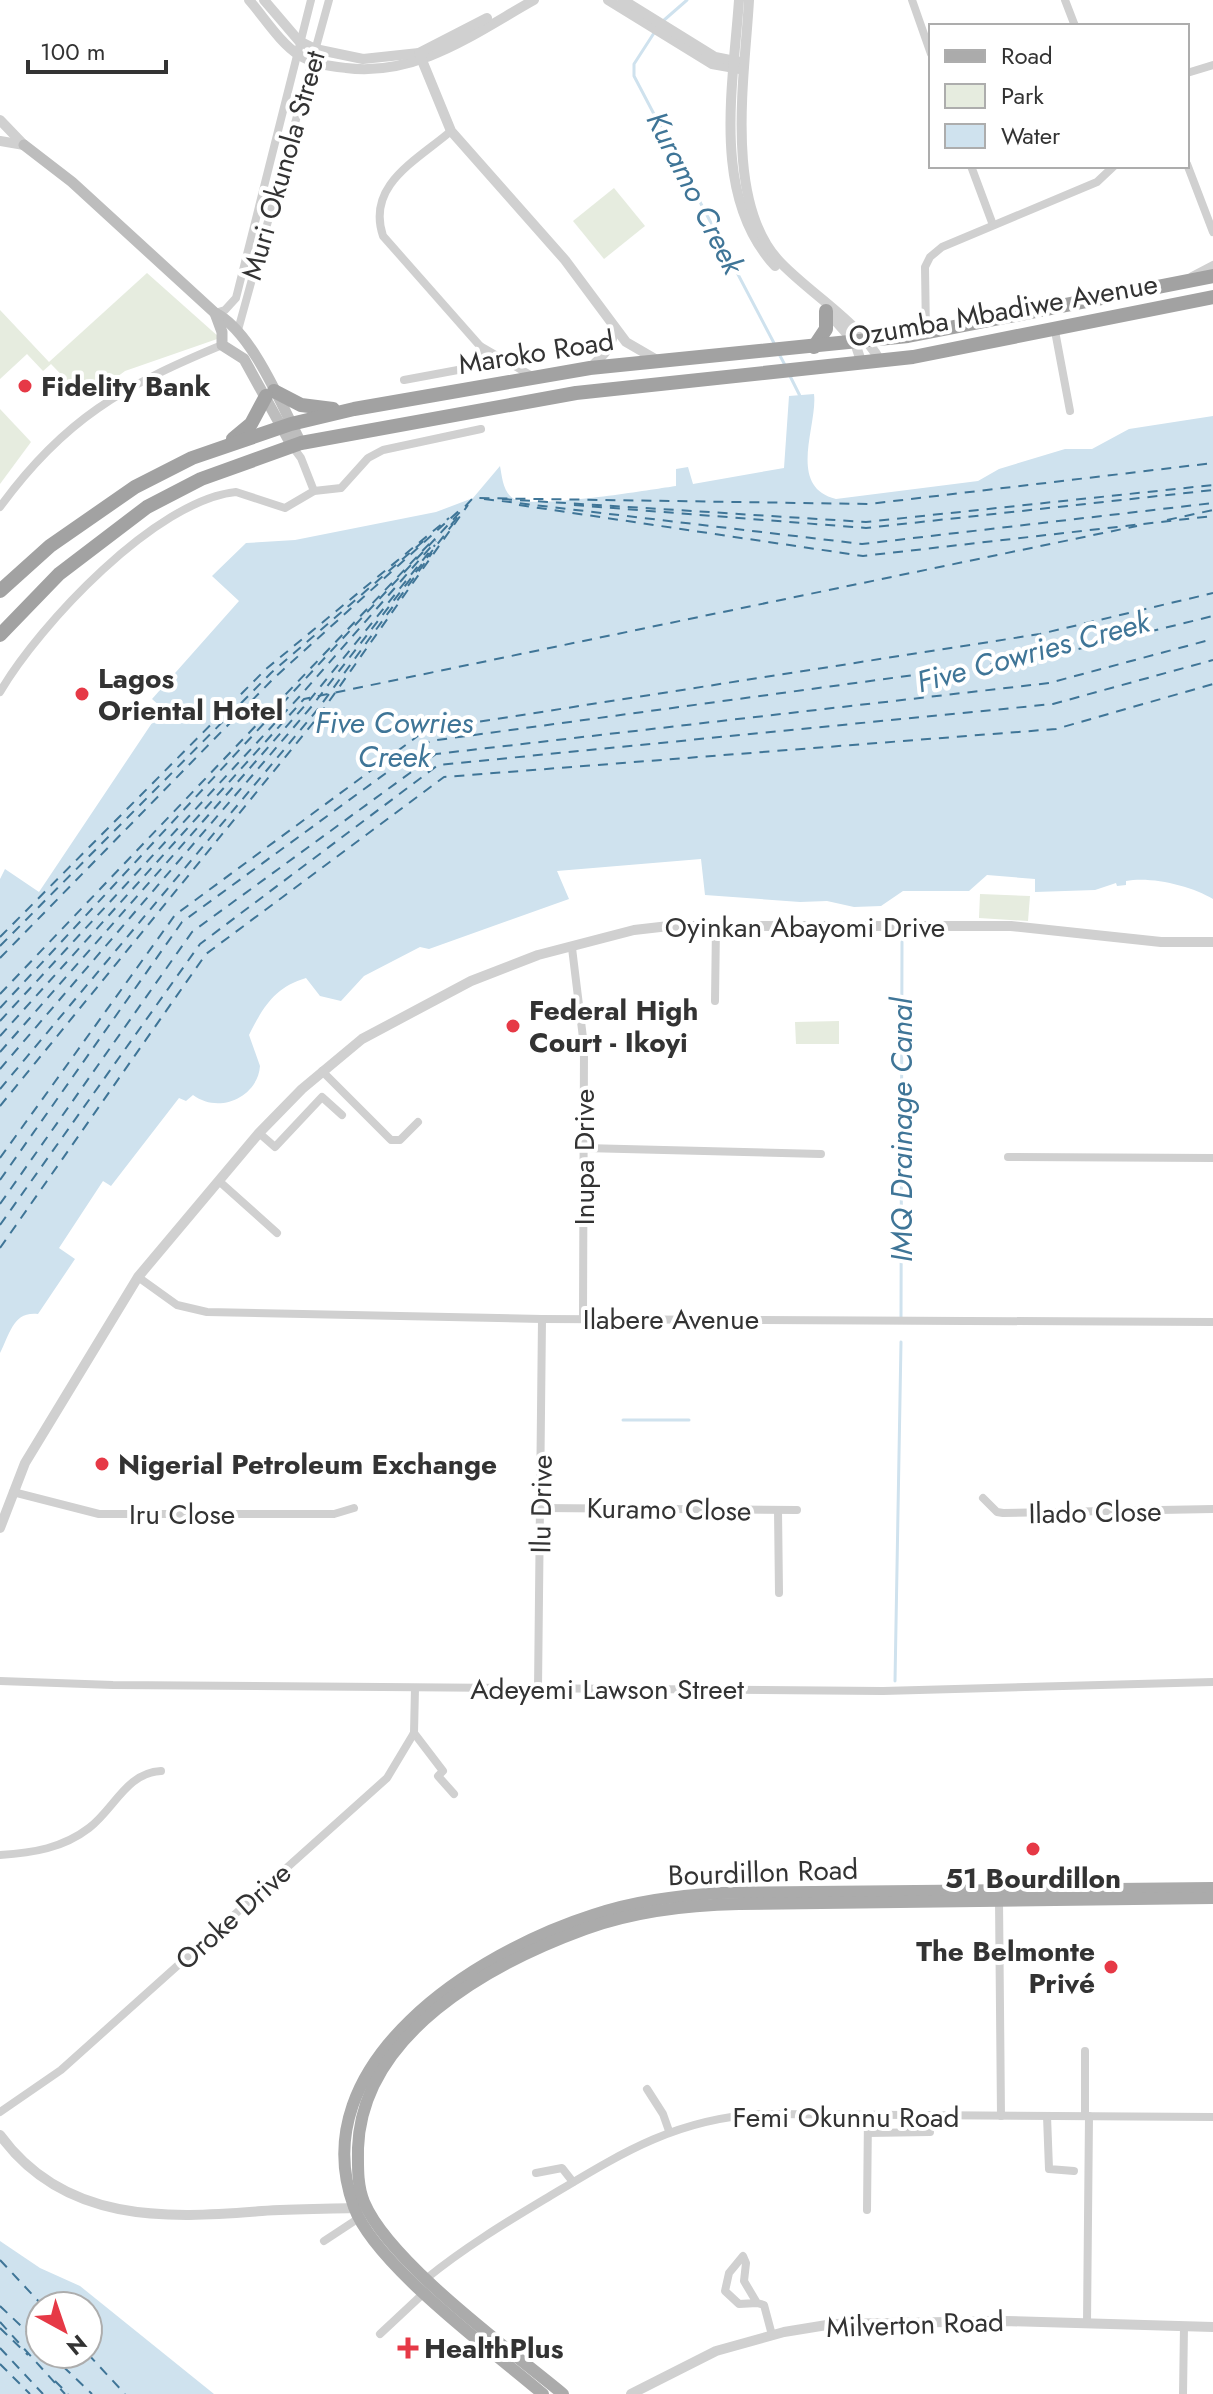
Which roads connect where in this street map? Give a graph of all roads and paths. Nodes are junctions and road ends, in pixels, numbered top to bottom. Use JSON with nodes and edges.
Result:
{"nodes":[{"id":1,"x":249,"y":0,"type":"edge"},
{"id":2,"x":264,"y":0,"type":"edge"},
{"id":3,"x":311,"y":0,"type":"edge"},
{"id":4,"x":329,"y":0,"type":"edge"},
{"id":5,"x":522,"y":0,"type":"edge"},
{"id":6,"x":534,"y":0,"type":"edge"},
{"id":7,"x":608,"y":0,"type":"edge"},
{"id":8,"x":623,"y":0,"type":"edge"},
{"id":9,"x":739,"y":0,"type":"edge"},
{"id":10,"x":749,"y":0,"type":"edge"},
{"id":11,"x":912,"y":0,"type":"edge"},
{"id":12,"x":1065,"y":0,"type":"edge"},
{"id":13,"x":650,"y":21,"type":"junction"},
{"id":14,"x":1074,"y":24,"type":"edge"},
{"id":15,"x":299,"y":41,"type":"junction"},
{"id":16,"x":929,"y":48,"type":"edge"},
{"id":17,"x":315,"y":49,"type":"junction"},
{"id":18,"x":296,"y":54,"type":"junction"},
{"id":19,"x":420,"y":57,"type":"junction"},
{"id":20,"x":313,"y":62,"type":"junction"},
{"id":21,"x":1213,"y":65,"type":"edge"},
{"id":22,"x":740,"y":66,"type":"junction"},
{"id":23,"x":1189,"y":72,"type":"edge"},
{"id":24,"x":0,"y":120,"type":"edge"},
{"id":25,"x":451,"y":131,"type":"junction"},
{"id":26,"x":0,"y":141,"type":"edge"},
{"id":27,"x":24,"y":145,"type":"junction"},
{"id":28,"x":972,"y":168,"type":"edge"},
{"id":29,"x":1112,"y":168,"type":"edge"},
{"id":30,"x":1189,"y":168,"type":"edge"},
{"id":31,"x":993,"y":225,"type":"junction"},
{"id":32,"x":1213,"y":232,"type":"edge"},
{"id":33,"x":1213,"y":265,"type":"edge"},
{"id":34,"x":1213,"y":276,"type":"edge"},
{"id":35,"x":1180,"y":282,"type":"junction"},
{"id":36,"x":1213,"y":297,"type":"edge"},
{"id":37,"x":826,"y":311,"type":"junction"},
{"id":38,"x":215,"y":313,"type":"junction"},
{"id":39,"x":613,"y":324,"type":"junction"},
{"id":40,"x":238,"y":330,"type":"junction"},
{"id":41,"x":1055,"y":331,"type":"junction"},
{"id":42,"x":926,"y":333,"type":"junction"},
{"id":43,"x":862,"y":342,"type":"junction"},
{"id":44,"x":222,"y":345,"type":"junction"},
{"id":45,"x":480,"y":346,"type":"junction"},
{"id":46,"x":808,"y":347,"type":"junction"},
{"id":47,"x":659,"y":361,"type":"junction"},
{"id":48,"x":881,"y":362,"type":"junction"},
{"id":49,"x":862,"y":364,"type":"junction"},
{"id":50,"x":590,"y":368,"type":"junction"},
{"id":51,"x":801,"y":368,"type":"joint"},
{"id":52,"x":533,"y":376,"type":"junction"},
{"id":53,"x":404,"y":380,"type":"dead end"},
{"id":54,"x":270,"y":393,"type":"junction"},
{"id":55,"x":354,"y":409,"type":"junction"},
{"id":56,"x":1070,"y":411,"type":"dead end"},
{"id":57,"x":287,"y":426,"type":"junction"},
{"id":58,"x":481,"y":429,"type":"dead end"},
{"id":59,"x":223,"y":446,"type":"junction"},
{"id":60,"x":298,"y":449,"type":"junction"},
{"id":61,"x":314,"y":491,"type":"junction"},
{"id":62,"x":0,"y":507,"type":"edge"},
{"id":63,"x":0,"y":591,"type":"edge"},
{"id":64,"x":0,"y":632,"type":"edge"},
{"id":65,"x":0,"y":692,"type":"edge"},
{"id":66,"x":716,"y":925,"type":"junction"},
{"id":67,"x":1213,"y":942,"type":"edge"},
{"id":68,"x":572,"y":948,"type":"junction"},
{"id":69,"x":715,"y":1001,"type":"dead end"},
{"id":70,"x":322,"y":1071,"type":"junction"},
{"id":71,"x":342,"y":1115,"type":"dead end"},
{"id":72,"x":418,"y":1122,"type":"dead end"},
{"id":73,"x":259,"y":1133,"type":"junction"},
{"id":74,"x":584,"y":1148,"type":"junction"},
{"id":75,"x":821,"y":1154,"type":"dead end"},
{"id":76,"x":1008,"y":1157,"type":"dead end"},
{"id":77,"x":1213,"y":1158,"type":"edge"},
{"id":78,"x":220,"y":1182,"type":"junction"},
{"id":79,"x":277,"y":1233,"type":"dead end"},
{"id":80,"x":138,"y":1277,"type":"junction"},
{"id":81,"x":583,"y":1318,"type":"junction"},
{"id":82,"x":542,"y":1319,"type":"junction"},
{"id":83,"x":1213,"y":1322,"type":"edge"},
{"id":84,"x":13,"y":1492,"type":"junction"},
{"id":85,"x":983,"y":1498,"type":"dead end"},
{"id":86,"x":354,"y":1508,"type":"dead end"},
{"id":87,"x":541,"y":1508,"type":"junction"},
{"id":88,"x":1213,"y":1509,"type":"edge"},
{"id":89,"x":778,"y":1510,"type":"junction"},
{"id":90,"x":797,"y":1510,"type":"dead end"},
{"id":91,"x":0,"y":1528,"type":"edge"},
{"id":92,"x":779,"y":1593,"type":"dead end"},
{"id":93,"x":0,"y":1681,"type":"edge"},
{"id":94,"x":1213,"y":1682,"type":"edge"},
{"id":95,"x":415,"y":1688,"type":"junction"},
{"id":96,"x":538,"y":1689,"type":"junction"},
{"id":97,"x":414,"y":1733,"type":"junction"},
{"id":98,"x":161,"y":1771,"type":"dead end"},
{"id":99,"x":454,"y":1794,"type":"dead end"},
{"id":100,"x":0,"y":1855,"type":"edge"},
{"id":101,"x":1213,"y":1888,"type":"edge"},
{"id":102,"x":1213,"y":1898,"type":"edge"},
{"id":103,"x":999,"y":1900,"type":"junction"},
{"id":104,"x":1085,"y":2051,"type":"dead end"},
{"id":105,"x":647,"y":2089,"type":"dead end"},
{"id":106,"x":0,"y":2112,"type":"edge"},
{"id":107,"x":868,"y":2115,"type":"junction"},
{"id":108,"x":1001,"y":2116,"type":"junction"},
{"id":109,"x":1047,"y":2116,"type":"junction"},
{"id":110,"x":1087,"y":2116,"type":"junction"},
{"id":111,"x":1213,"y":2117,"type":"edge"},
{"id":112,"x":669,"y":2131,"type":"junction"},
{"id":113,"x":930,"y":2132,"type":"dead end"},
{"id":114,"x":868,"y":2133,"type":"junction"},
{"id":115,"x":0,"y":2135,"type":"edge"},
{"id":116,"x":1074,"y":2171,"type":"dead end"},
{"id":117,"x":536,"y":2173,"type":"dead end"},
{"id":118,"x":573,"y":2182,"type":"junction"},
{"id":119,"x":359,"y":2209,"type":"junction"},
{"id":120,"x":867,"y":2210,"type":"dead end"},
{"id":121,"x":324,"y":2241,"type":"dead end"},
{"id":122,"x":427,"y":2278,"type":"junction"},
{"id":123,"x":425,"y":2292,"type":"junction"},
{"id":124,"x":757,"y":2303,"type":"junction"},
{"id":125,"x":1087,"y":2323,"type":"junction"},
{"id":126,"x":1184,"y":2326,"type":"junction"},
{"id":127,"x":1213,"y":2327,"type":"edge"},
{"id":128,"x":380,"y":2334,"type":"dead end"},
{"id":129,"x":772,"y":2335,"type":"junction"},
{"id":130,"x":496,"y":2346,"type":"junction"},
{"id":131,"x":543,"y":2394,"type":"edge"},
{"id":132,"x":563,"y":2394,"type":"edge"},
{"id":133,"x":631,"y":2394,"type":"edge"},
{"id":134,"x":1183,"y":2394,"type":"edge"}],
"edges":[{"from":1,"to":18,"type":"street"},
{"from":2,"to":15,"type":"street"},
{"from":3,"to":15,"type":"street","name":"Muri Okunola Street"},
{"from":4,"to":17,"type":"street","name":"Muri Okunola Street"},
{"from":5,"to":19,"type":"street"},
{"from":6,"to":19,"type":"street"},
{"from":7,"to":13,"type":"street"},
{"from":8,"to":13,"type":"street"},
{"from":9,"to":22,"type":"street"},
{"from":10,"to":22,"type":"street"},
{"from":11,"to":16,"type":"street"},
{"from":12,"to":14,"type":"street"},
{"from":13,"to":22,"type":"street"},
{"from":15,"to":17,"type":"street"},
{"from":15,"to":18,"type":"street","name":"Muri Okunola Street"},
{"from":17,"to":19,"type":"street"},
{"from":17,"to":20,"type":"street","name":"Muri Okunola Street"},
{"from":18,"to":20,"type":"street"},
{"from":18,"to":38,"type":"street","name":"Muri Okunola Street"},
{"from":19,"to":20,"type":"street"},
{"from":19,"to":25,"type":"street"},
{"from":20,"to":40,"type":"street","name":"Muri Okunola Street"},
{"from":21,"to":23,"type":"street"},
{"from":22,"to":37,"type":"street"},
{"from":22,"to":43,"type":"street"},
{"from":24,"to":27,"type":"street"},
{"from":25,"to":39,"type":"street"},
{"from":25,"to":45,"type":"street"},
{"from":26,"to":27,"type":"street"},
{"from":27,"to":38,"type":"main road"},
{"from":28,"to":31,"type":"street"},
{"from":29,"to":31,"type":"street"},
{"from":30,"to":32,"type":"street"},
{"from":31,"to":42,"type":"street"},
{"from":33,"to":35,"type":"street"},
{"from":34,"to":35,"type":"highway","name":"Ozumba Mbadiwe Avenue"},
{"from":35,"to":42,"type":"highway","name":"Ozumba Mbadiwe Avenue"},
{"from":36,"to":41,"type":"highway","name":"Ozumba Mbadiwe Avenue"},
{"from":37,"to":43,"type":"street"},
{"from":37,"to":46,"type":"highway"},
{"from":38,"to":40,"type":"main road"},
{"from":38,"to":44,"type":"main road"},
{"from":39,"to":47,"type":"street"},
{"from":39,"to":50,"type":"street"},
{"from":40,"to":54,"type":"main road"},
{"from":41,"to":48,"type":"highway","name":"Ozumba Mbadiwe Avenue"},
{"from":41,"to":56,"type":"street"},
{"from":42,"to":43,"type":"highway","name":"Ozumba Mbadiwe Avenue"},
{"from":43,"to":46,"type":"highway","name":"Ozumba Mbadiwe Avenue"},
{"from":43,"to":48,"type":"street"},
{"from":43,"to":49,"type":"street"},
{"from":44,"to":54,"type":"main road"},
{"from":44,"to":62,"type":"street"},
{"from":45,"to":52,"type":"street"},
{"from":45,"to":53,"type":"street"},
{"from":46,"to":47,"type":"highway","name":"Maroko Road"},
{"from":47,"to":50,"type":"highway","name":"Maroko Road"},
{"from":48,"to":49,"type":"highway","name":"Ozumba Mbadiwe Avenue"},
{"from":49,"to":51,"type":"highway","name":"Ozumba Mbadiwe Avenue"},
{"from":50,"to":52,"type":"highway","name":"Maroko Road"},
{"from":51,"to":60,"type":"highway","name":"Maroko Road"},
{"from":52,"to":55,"type":"highway","name":"Maroko Road"},
{"from":54,"to":55,"type":"highway"},
{"from":54,"to":57,"type":"main road"},
{"from":54,"to":59,"type":"highway"},
{"from":55,"to":57,"type":"highway","name":"Maroko Road"},
{"from":57,"to":59,"type":"highway","name":"Maroko Road"},
{"from":57,"to":60,"type":"main road"},
{"from":58,"to":61,"type":"street"},
{"from":59,"to":63,"type":"highway"},
{"from":60,"to":61,"type":"street"},
{"from":60,"to":64,"type":"highway","name":"Maroko Road"},
{"from":61,"to":65,"type":"street"},
{"from":66,"to":67,"type":"street","name":"Oyinkan Abayomi Drive"},
{"from":66,"to":68,"type":"street","name":"Oyinkan Abayomi Drive"},
{"from":66,"to":69,"type":"street"},
{"from":68,"to":70,"type":"street","name":"Oyinkan Abayomi Drive"},
{"from":68,"to":74,"type":"street","name":"Inupa Drive"},
{"from":70,"to":72,"type":"street"},
{"from":70,"to":73,"type":"street","name":"Oyinkan Abayomi Drive"},
{"from":71,"to":73,"type":"street"},
{"from":73,"to":78,"type":"street","name":"Oyinkan Abayomi Drive"},
{"from":74,"to":75,"type":"street"},
{"from":74,"to":81,"type":"street","name":"Inupa Drive"},
{"from":76,"to":77,"type":"street"},
{"from":78,"to":79,"type":"street"},
{"from":78,"to":80,"type":"street","name":"Oyinkan Abayomi Drive"},
{"from":80,"to":82,"type":"street","name":"Ilabere Avenue"},
{"from":80,"to":84,"type":"street","name":"Oyinkan Abayomi Drive"},
{"from":81,"to":82,"type":"street","name":"Ilabere Avenue"},
{"from":81,"to":83,"type":"street","name":"Ilabere Avenue"},
{"from":82,"to":87,"type":"street","name":"Ilu Drive"},
{"from":84,"to":86,"type":"street","name":"Iru Close"},
{"from":84,"to":91,"type":"street","name":"Oyinkan Abayomi Drive"},
{"from":85,"to":88,"type":"street","name":"Ilado Close"},
{"from":87,"to":89,"type":"street","name":"Kuramo Close"},
{"from":87,"to":96,"type":"street","name":"Ilu Drive"},
{"from":89,"to":90,"type":"street","name":"Kuramo Close"},
{"from":89,"to":92,"type":"street"},
{"from":93,"to":95,"type":"street","name":"Adeyemi Lawson Street"},
{"from":94,"to":96,"type":"street","name":"Adeyemi Lawson Street"},
{"from":95,"to":96,"type":"street","name":"Adeyemi Lawson Street"},
{"from":95,"to":97,"type":"street","name":"Oroke Drive"},
{"from":97,"to":99,"type":"street"},
{"from":97,"to":106,"type":"street","name":"Oroke Drive"},
{"from":98,"to":100,"type":"street"},
{"from":101,"to":119,"type":"main road","name":"Bourdillon Road"},
{"from":102,"to":103,"type":"main road","name":"Bourdillon Road"},
{"from":103,"to":108,"type":"street"},
{"from":103,"to":119,"type":"main road","name":"Bourdillon Road"},
{"from":104,"to":110,"type":"street"},
{"from":105,"to":112,"type":"street"},
{"from":107,"to":108,"type":"street","name":"Femi Okunnu Road"},
{"from":107,"to":112,"type":"street","name":"Femi Okunnu Road"},
{"from":107,"to":114,"type":"street"},
{"from":108,"to":109,"type":"street","name":"Femi Okunnu Road"},
{"from":109,"to":110,"type":"street","name":"Femi Okunnu Road"},
{"from":109,"to":116,"type":"street"},
{"from":110,"to":111,"type":"street","name":"Femi Okunnu Road"},
{"from":110,"to":125,"type":"street"},
{"from":112,"to":118,"type":"street","name":"Femi Okunnu Road"},
{"from":113,"to":114,"type":"street"},
{"from":114,"to":120,"type":"street"},
{"from":115,"to":119,"type":"street"},
{"from":117,"to":118,"type":"street"},
{"from":118,"to":122,"type":"street","name":"Femi Okunnu Road"},
{"from":119,"to":121,"type":"street"},
{"from":119,"to":122,"type":"main road"},
{"from":119,"to":123,"type":"main road"},
{"from":122,"to":130,"type":"main road"},
{"from":123,"to":128,"type":"street"},
{"from":123,"to":130,"type":"main road"},
{"from":124,"to":124,"type":"street"},
{"from":124,"to":129,"type":"street"},
{"from":125,"to":126,"type":"street","name":"Milverton Road"},
{"from":125,"to":129,"type":"street","name":"Milverton Road"},
{"from":126,"to":127,"type":"street","name":"Milverton Road"},
{"from":126,"to":134,"type":"street"},
{"from":129,"to":133,"type":"street","name":"Milverton Road"},
{"from":130,"to":131,"type":"main road"},
{"from":130,"to":132,"type":"main road"}]}
